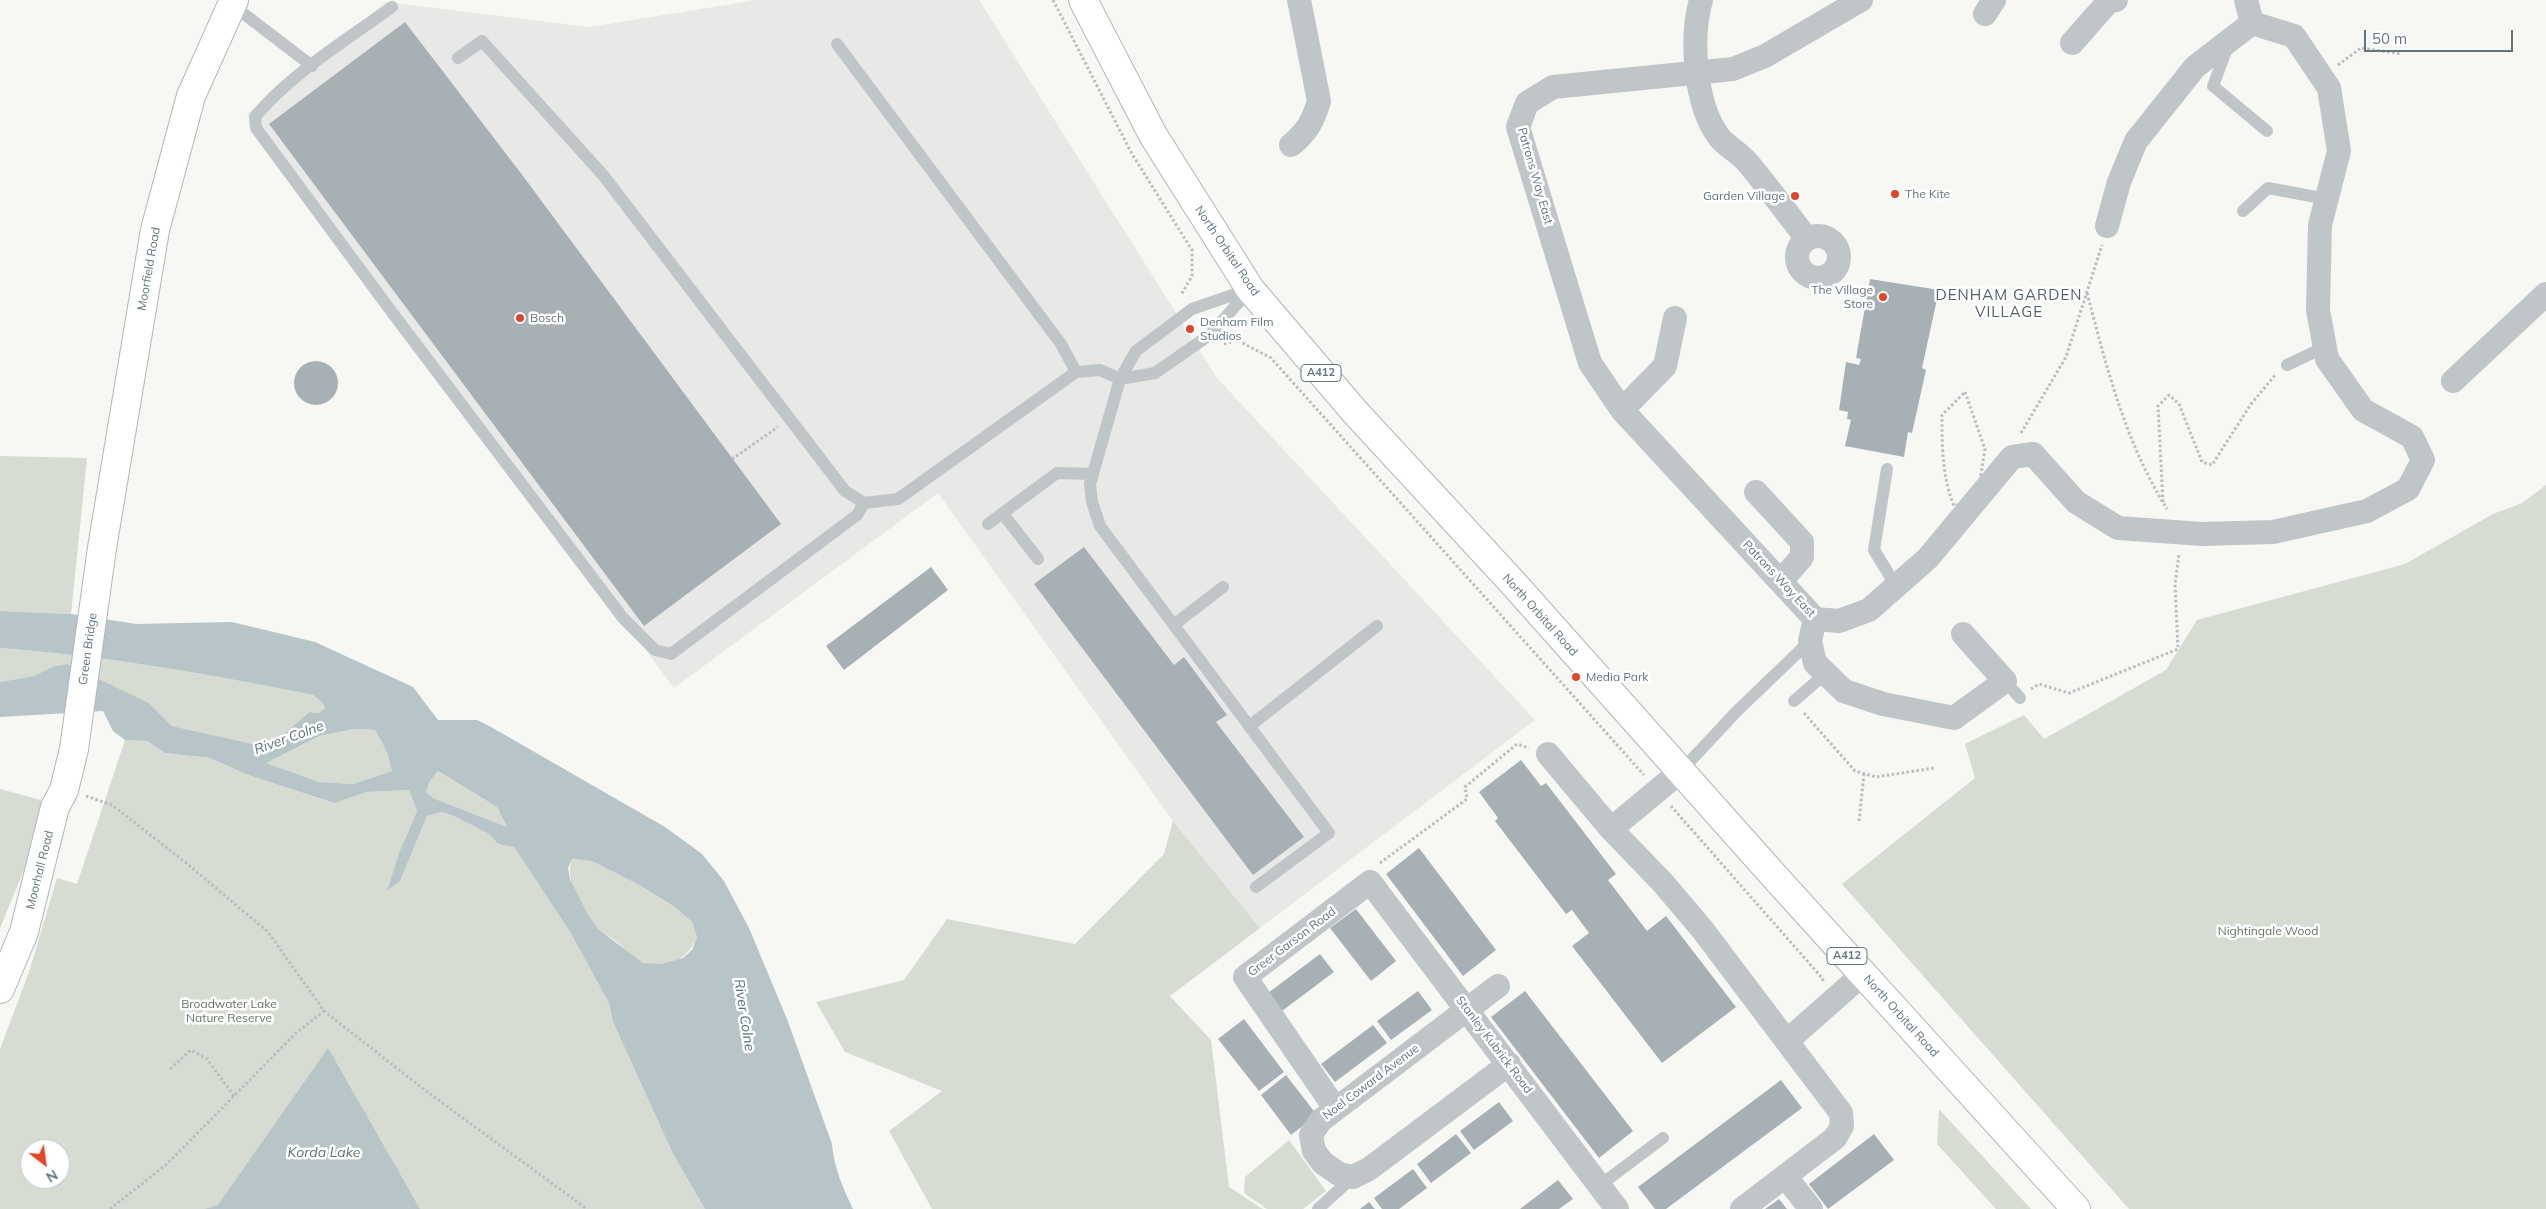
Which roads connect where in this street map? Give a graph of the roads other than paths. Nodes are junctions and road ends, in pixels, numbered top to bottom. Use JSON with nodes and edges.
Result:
{"nodes":[{"id":1,"x":1083,"y":0,"type":"edge"},
{"id":2,"x":1299,"y":0,"type":"edge"},
{"id":3,"x":1701,"y":0,"type":"edge"},
{"id":4,"x":1862,"y":0,"type":"edge"},
{"id":5,"x":2116,"y":0,"type":"edge"},
{"id":6,"x":2246,"y":0,"type":"edge"},
{"id":7,"x":233,"y":2,"type":"edge"},
{"id":8,"x":392,"y":7,"type":"dead end"},
{"id":9,"x":2252,"y":23,"type":"junction"},
{"id":10,"x":2230,"y":39,"type":"junction"},
{"id":11,"x":2072,"y":43,"type":"dead end"},
{"id":12,"x":837,"y":44,"type":"dead end"},
{"id":13,"x":458,"y":58,"type":"dead end"},
{"id":14,"x":312,"y":66,"type":"junction"},
{"id":15,"x":1696,"y":71,"type":"junction"},
{"id":16,"x":2268,"y":131,"type":"dead end"},
{"id":17,"x":1292,"y":145,"type":"dead end"},
{"id":18,"x":2327,"y":198,"type":"junction"},
{"id":19,"x":2243,"y":211,"type":"dead end"},
{"id":20,"x":2108,"y":226,"type":"road end"},
{"id":21,"x":1807,"y":239,"type":"dead end"},
{"id":22,"x":1250,"y":289,"type":"junction"},
{"id":23,"x":2546,"y":294,"type":"edge"},
{"id":24,"x":1675,"y":318,"type":"dead end"},
{"id":25,"x":2325,"y":347,"type":"junction"},
{"id":26,"x":2287,"y":365,"type":"road end"},
{"id":27,"x":1076,"y":372,"type":"junction"},
{"id":28,"x":1120,"y":379,"type":"junction"},
{"id":29,"x":2453,"y":381,"type":"dead end"},
{"id":30,"x":1622,"y":410,"type":"junction"},
{"id":31,"x":1887,"y":469,"type":"dead end"},
{"id":32,"x":1092,"y":474,"type":"junction"},
{"id":33,"x":1756,"y":492,"type":"dead end"},
{"id":34,"x":864,"y":503,"type":"junction"},
{"id":35,"x":1003,"y":514,"type":"junction"},
{"id":36,"x":988,"y":524,"type":"dead end"},
{"id":37,"x":102,"y":548,"type":"joint"},
{"id":38,"x":1038,"y":559,"type":"dead end"},
{"id":39,"x":1781,"y":581,"type":"junction"},
{"id":40,"x":1896,"y":586,"type":"junction"},
{"id":41,"x":1223,"y":587,"type":"dead end"},
{"id":42,"x":1175,"y":624,"type":"junction"},
{"id":43,"x":1377,"y":626,"type":"dead end"},
{"id":44,"x":1812,"y":630,"type":"junction"},
{"id":45,"x":1964,"y":634,"type":"dead end"},
{"id":46,"x":1826,"y":673,"type":"junction"},
{"id":47,"x":1794,"y":701,"type":"road end"},
{"id":48,"x":1250,"y":725,"type":"junction"},
{"id":49,"x":74,"y":749,"type":"joint"},
{"id":50,"x":1548,"y":754,"type":"road end"},
{"id":51,"x":1681,"y":771,"type":"junction"},
{"id":52,"x":1611,"y":829,"type":"junction"},
{"id":53,"x":1370,"y":882,"type":"joint"},
{"id":54,"x":1256,"y":887,"type":"dead end"},
{"id":55,"x":1863,"y":974,"type":"junction"},
{"id":56,"x":1498,"y":986,"type":"dead end"},
{"id":57,"x":0,"y":989,"type":"edge"},
{"id":58,"x":1467,"y":1009,"type":"junction"},
{"id":59,"x":1786,"y":1041,"type":"junction"},
{"id":60,"x":1509,"y":1064,"type":"junction"},
{"id":61,"x":1335,"y":1108,"type":"junction"},
{"id":62,"x":1663,"y":1138,"type":"dead end"},
{"id":63,"x":1785,"y":1176,"type":"junction"},
{"id":64,"x":1353,"y":1177,"type":"junction"},
{"id":65,"x":1606,"y":1201,"type":"edge"},
{"id":66,"x":1318,"y":1209,"type":"edge"},
{"id":67,"x":1742,"y":1209,"type":"edge"},
{"id":68,"x":1811,"y":1209,"type":"edge"},
{"id":69,"x":2076,"y":1209,"type":"edge"}],
"edges":[{"from":1,"to":22,"type":"main road","name":"North Orbital Road","number":"A412"},
{"from":2,"to":17,"type":"street"},
{"from":3,"to":15,"type":"street"},
{"from":4,"to":15,"type":"street","name":"Patrons Way East"},
{"from":5,"to":11,"type":"street"},
{"from":6,"to":9,"type":"street"},
{"from":7,"to":14,"type":"lane"},
{"from":7,"to":37,"type":"main road","name":"Moorfield Road"},
{"from":8,"to":14,"type":"lane"},
{"from":9,"to":10,"type":"street"},
{"from":9,"to":18,"type":"street"},
{"from":10,"to":16,"type":"lane"},
{"from":10,"to":20,"type":"street"},
{"from":12,"to":27,"type":"lane"},
{"from":13,"to":34,"type":"lane"},
{"from":14,"to":34,"type":"lane"},
{"from":15,"to":21,"type":"street"},
{"from":15,"to":30,"type":"street","name":"Patrons Way East"},
{"from":18,"to":19,"type":"lane"},
{"from":18,"to":25,"type":"street"},
{"from":22,"to":28,"type":"lane"},
{"from":22,"to":28,"type":"lane"},
{"from":22,"to":51,"type":"main road","name":"North Orbital Road","number":"A412"},
{"from":23,"to":29,"type":"street"},
{"from":24,"to":30,"type":"street"},
{"from":25,"to":26,"type":"lane"},
{"from":25,"to":40,"type":"street","name":"Patrons Way East"},
{"from":27,"to":28,"type":"lane"},
{"from":27,"to":34,"type":"lane"},
{"from":28,"to":32,"type":"lane"},
{"from":30,"to":39,"type":"street","name":"Patrons Way East"},
{"from":31,"to":40,"type":"lane"},
{"from":32,"to":35,"type":"lane"},
{"from":32,"to":42,"type":"lane"},
{"from":33,"to":39,"type":"street"},
{"from":35,"to":36,"type":"lane"},
{"from":35,"to":38,"type":"lane"},
{"from":37,"to":49,"type":"main road","name":"Green Bridge"},
{"from":39,"to":44,"type":"street","name":"Patrons Way East"},
{"from":40,"to":44,"type":"street","name":"Patrons Way East"},
{"from":41,"to":42,"type":"lane"},
{"from":42,"to":48,"type":"lane"},
{"from":43,"to":48,"type":"lane"},
{"from":44,"to":46,"type":"street"},
{"from":44,"to":51,"type":"lane"},
{"from":45,"to":46,"type":"street"},
{"from":46,"to":47,"type":"lane"},
{"from":48,"to":54,"type":"lane"},
{"from":49,"to":57,"type":"main road","name":"Moorhall Road"},
{"from":50,"to":52,"type":"street"},
{"from":51,"to":52,"type":"street"},
{"from":51,"to":55,"type":"main road","name":"North Orbital Road","number":"A412"},
{"from":52,"to":59,"type":"street"},
{"from":53,"to":58,"type":"street","name":"Stanley Kubrick Road"},
{"from":53,"to":61,"type":"street","name":"Greer Garson Road"},
{"from":55,"to":59,"type":"street"},
{"from":55,"to":69,"type":"main road","name":"North Orbital Road","number":"A412"},
{"from":56,"to":58,"type":"street","name":"Noel Coward Avenue"},
{"from":58,"to":60,"type":"street","name":"Stanley Kubrick Road"},
{"from":58,"to":61,"type":"street","name":"Noel Coward Avenue"},
{"from":59,"to":63,"type":"street"},
{"from":60,"to":64,"type":"street"},
{"from":60,"to":65,"type":"street","name":"Stanley Kubrick Road"},
{"from":61,"to":64,"type":"street","name":"Noel Coward Avenue"},
{"from":62,"to":65,"type":"lane"},
{"from":63,"to":67,"type":"street"},
{"from":63,"to":68,"type":"street"},
{"from":64,"to":66,"type":"lane"}]}
